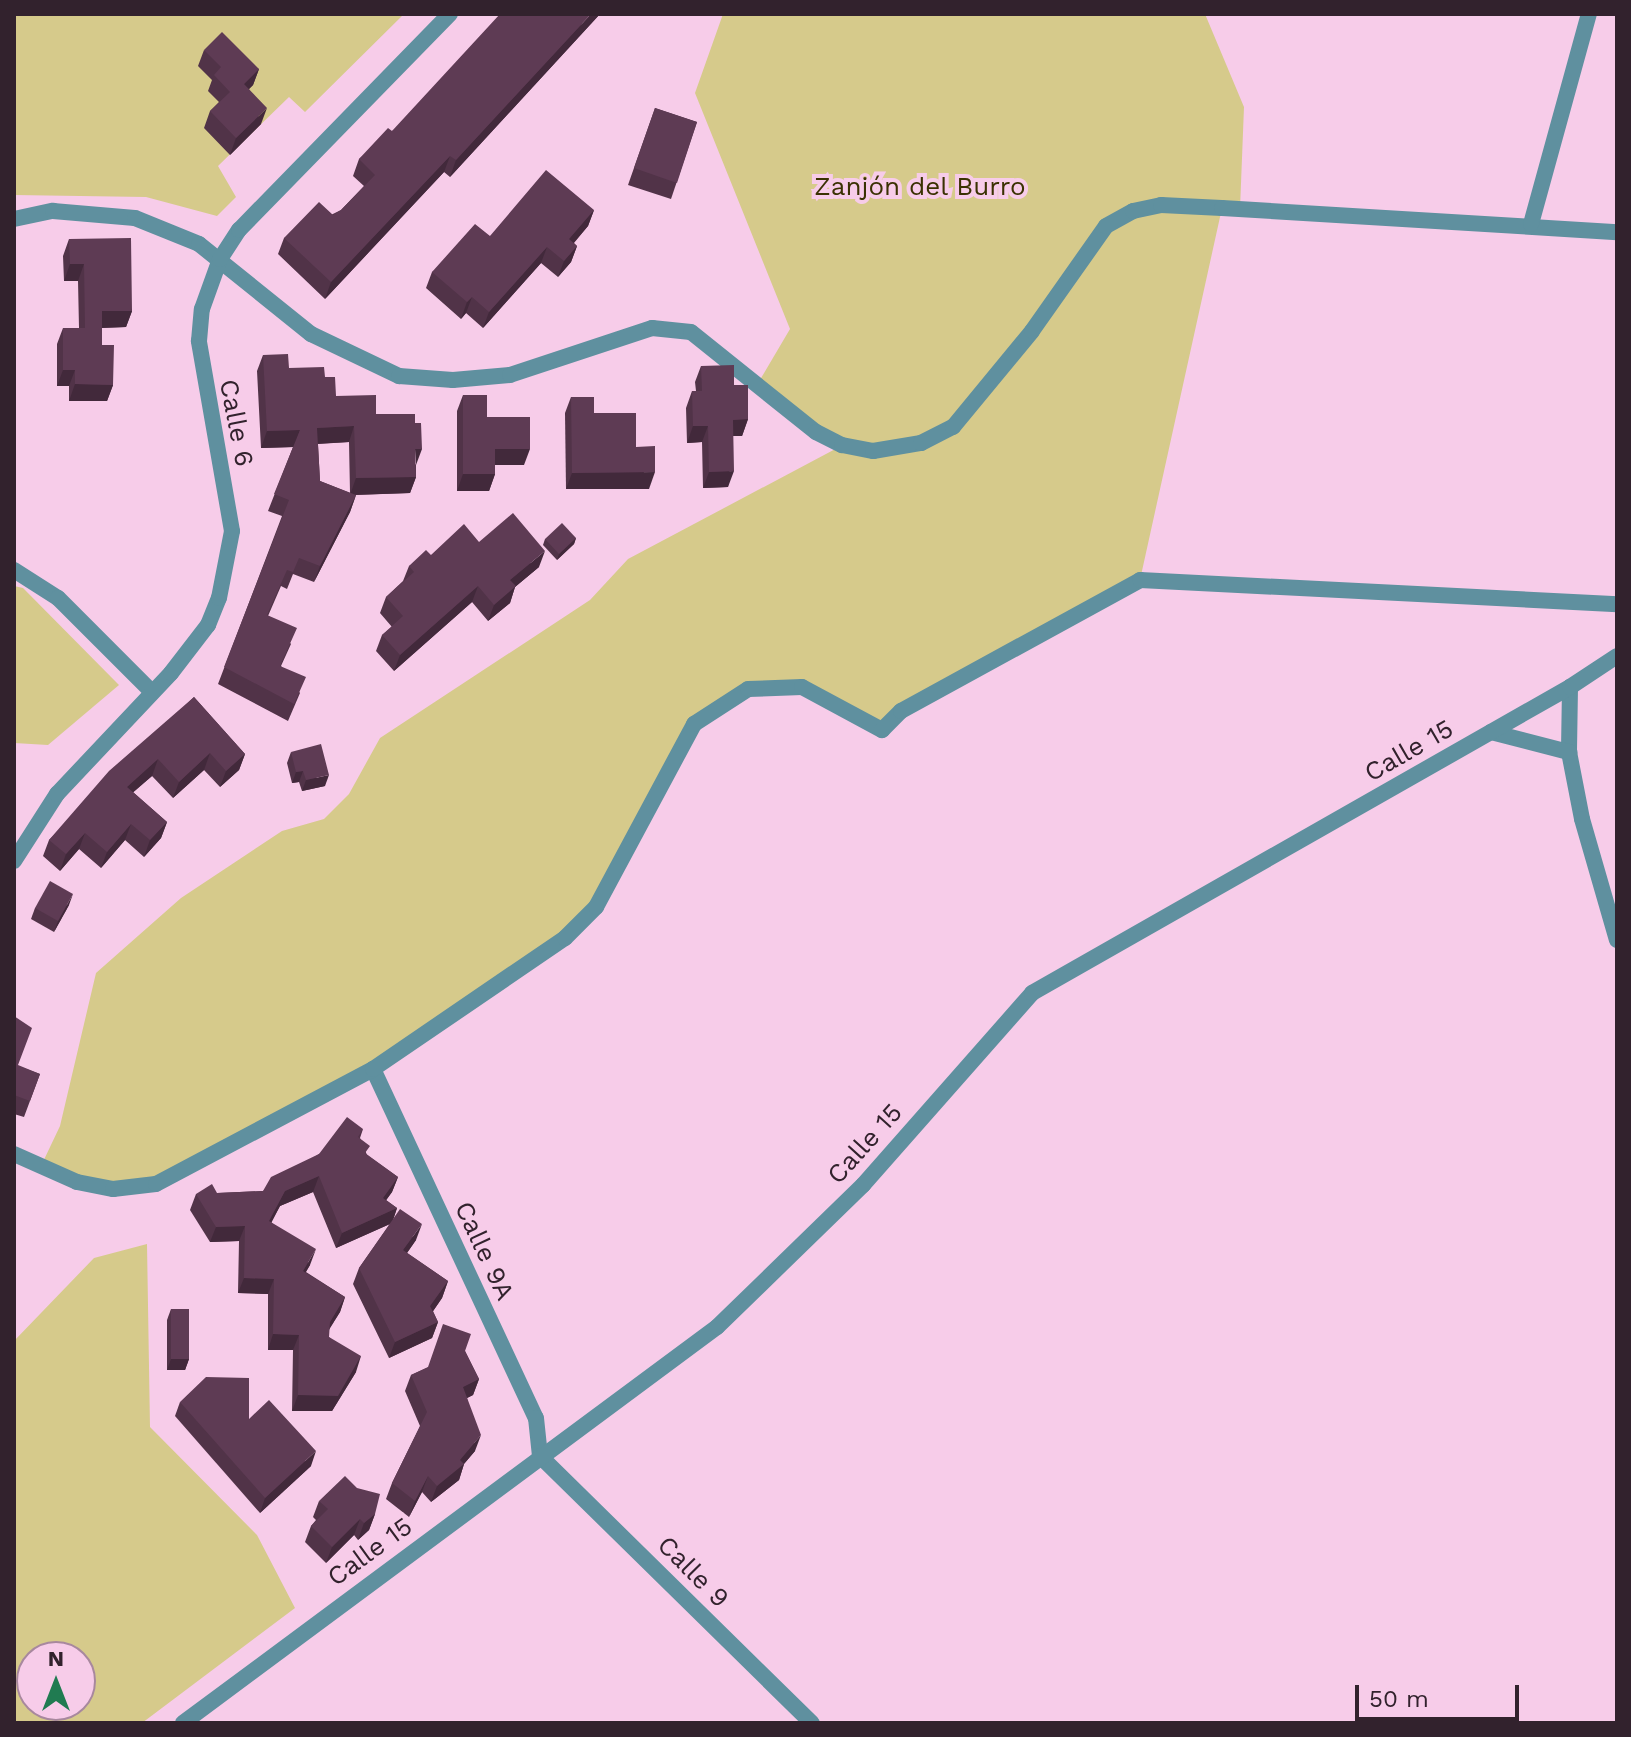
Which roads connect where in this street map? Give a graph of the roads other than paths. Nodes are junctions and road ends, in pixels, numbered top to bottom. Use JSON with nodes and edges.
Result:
{"nodes":[{"id":1,"x":450,"y":14,"type":"edge"},
{"id":2,"x":1589,"y":14,"type":"edge"},
{"id":3,"x":14,"y":219,"type":"edge"},
{"id":4,"x":1531,"y":224,"type":"junction"},
{"id":5,"x":1617,"y":232,"type":"edge"},
{"id":6,"x":220,"y":259,"type":"junction"},
{"id":7,"x":14,"y":570,"type":"edge"},
{"id":8,"x":1617,"y":604,"type":"edge"},
{"id":9,"x":1617,"y":656,"type":"edge"},
{"id":10,"x":1570,"y":687,"type":"junction"},
{"id":11,"x":151,"y":691,"type":"junction"},
{"id":12,"x":1491,"y":732,"type":"junction"},
{"id":13,"x":1569,"y":752,"type":"junction"},
{"id":14,"x":14,"y":861,"type":"edge"},
{"id":15,"x":1617,"y":940,"type":"edge"},
{"id":16,"x":373,"y":1069,"type":"junction"},
{"id":17,"x":14,"y":1154,"type":"edge"},
{"id":18,"x":540,"y":1456,"type":"junction"},
{"id":19,"x":183,"y":1723,"type":"edge"},
{"id":20,"x":812,"y":1723,"type":"edge"}],
"edges":[{"from":1,"to":6,"type":"street","name":"Calle 6"},
{"from":2,"to":4,"type":"street"},
{"from":3,"to":6,"type":"street"},
{"from":4,"to":5,"type":"street"},
{"from":4,"to":6,"type":"street"},
{"from":6,"to":11,"type":"street","name":"Calle 6"},
{"from":7,"to":11,"type":"street"},
{"from":8,"to":16,"type":"street"},
{"from":9,"to":10,"type":"street","name":"Calle 15"},
{"from":10,"to":12,"type":"street","name":"Calle 15"},
{"from":10,"to":13,"type":"street"},
{"from":11,"to":14,"type":"street","name":"Calle 6"},
{"from":12,"to":13,"type":"street"},
{"from":12,"to":18,"type":"street","name":"Calle 15"},
{"from":13,"to":15,"type":"street"},
{"from":16,"to":17,"type":"street"},
{"from":16,"to":18,"type":"street","name":"Calle 9A"},
{"from":18,"to":19,"type":"street","name":"Calle 15"},
{"from":18,"to":20,"type":"street","name":"Calle 9"}]}
